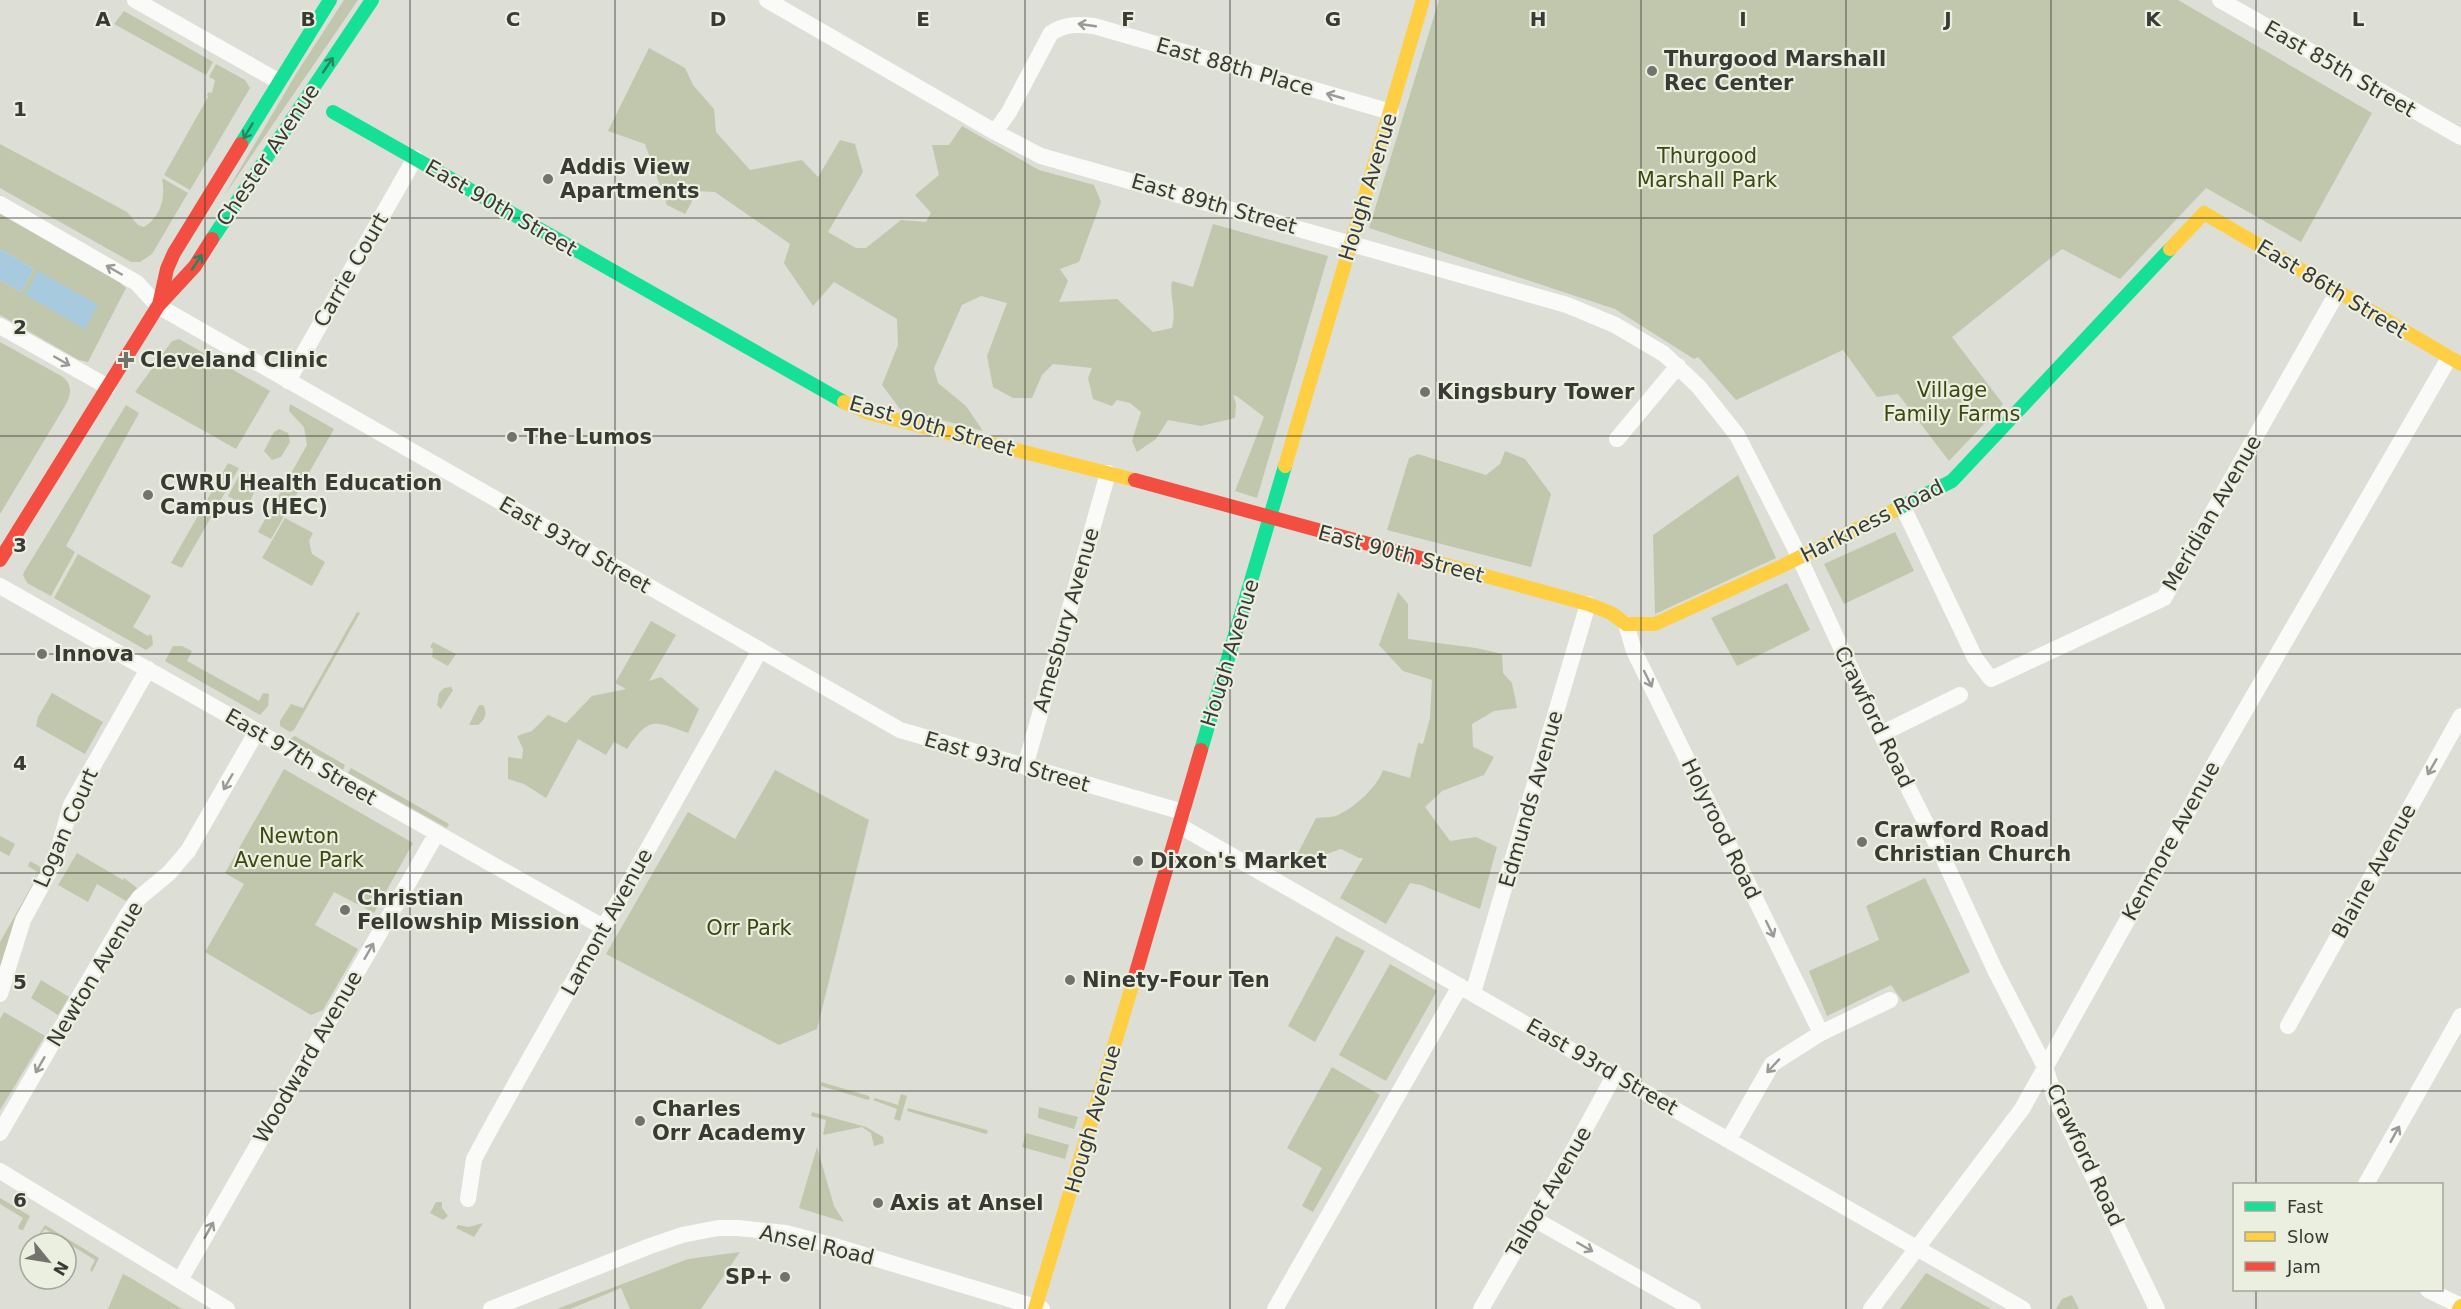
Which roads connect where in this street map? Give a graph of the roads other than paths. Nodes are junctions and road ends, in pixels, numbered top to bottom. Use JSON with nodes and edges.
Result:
{"nodes":[{"id":1,"x":135,"y":0,"type":"edge"},
{"id":2,"x":330,"y":0,"type":"edge"},
{"id":3,"x":372,"y":0,"type":"edge"},
{"id":4,"x":767,"y":0,"type":"edge"},
{"id":5,"x":1423,"y":0,"type":"edge"},
{"id":6,"x":2220,"y":0,"type":"edge"},
{"id":7,"x":278,"y":81,"type":"junction"},
{"id":8,"x":333,"y":112,"type":"dead end"},
{"id":9,"x":1391,"y":112,"type":"junction"},
{"id":10,"x":995,"y":132,"type":"junction"},
{"id":11,"x":2461,"y":137,"type":"edge"},
{"id":12,"x":415,"y":158,"type":"junction"},
{"id":13,"x":0,"y":204,"type":"edge"},
{"id":14,"x":2204,"y":213,"type":"joint"},
{"id":15,"x":1350,"y":242,"type":"junction"},
{"id":16,"x":2337,"y":293,"type":"junction"},
{"id":17,"x":158,"y":306,"type":"junction"},
{"id":18,"x":0,"y":326,"type":"edge"},
{"id":19,"x":2455,"y":361,"type":"edge"},
{"id":20,"x":1678,"y":366,"type":"junction"},
{"id":21,"x":288,"y":381,"type":"junction"},
{"id":22,"x":108,"y":387,"type":"junction"},
{"id":23,"x":1617,"y":439,"type":"dead end"},
{"id":24,"x":1108,"y":473,"type":"junction"},
{"id":25,"x":1902,"y":505,"type":"junction"},
{"id":26,"x":1270,"y":519,"type":"junction"},
{"id":27,"x":1799,"y":557,"type":"junction"},
{"id":28,"x":0,"y":560,"type":"edge"},
{"id":29,"x":0,"y":586,"type":"edge"},
{"id":30,"x":1588,"y":604,"type":"junction"},
{"id":31,"x":1626,"y":624,"type":"junction"},
{"id":32,"x":760,"y":650,"type":"junction"},
{"id":33,"x":148,"y":669,"type":"junction"},
{"id":34,"x":1960,"y":695,"type":"dead end"},
{"id":35,"x":2461,"y":716,"type":"edge"},
{"id":36,"x":257,"y":731,"type":"junction"},
{"id":37,"x":1881,"y":734,"type":"junction"},
{"id":38,"x":1025,"y":767,"type":"junction"},
{"id":39,"x":1182,"y":819,"type":"junction"},
{"id":40,"x":436,"y":833,"type":"junction"},
{"id":41,"x":603,"y":927,"type":"junction"},
{"id":42,"x":1466,"y":989,"type":"junction"},
{"id":43,"x":0,"y":994,"type":"edge"},
{"id":44,"x":1890,"y":1000,"type":"dead end"},
{"id":45,"x":2461,"y":1016,"type":"edge"},
{"id":46,"x":2288,"y":1026,"type":"dead end"},
{"id":47,"x":1821,"y":1033,"type":"junction"},
{"id":48,"x":2045,"y":1067,"type":"junction"},
{"id":49,"x":1615,"y":1074,"type":"junction"},
{"id":50,"x":0,"y":1133,"type":"edge"},
{"id":51,"x":1729,"y":1139,"type":"junction"},
{"id":52,"x":0,"y":1171,"type":"edge"},
{"id":53,"x":2367,"y":1183,"type":"edge"},
{"id":54,"x":468,"y":1199,"type":"dead end"},
{"id":55,"x":1534,"y":1219,"type":"junction"},
{"id":56,"x":1917,"y":1248,"type":"junction"},
{"id":57,"x":180,"y":1280,"type":"junction"},
{"id":58,"x":2430,"y":1291,"type":"edge"},
{"id":59,"x":2460,"y":1307,"type":"edge"},
{"id":60,"x":1038,"y":1308,"type":"edge"},
{"id":61,"x":227,"y":1309,"type":"edge"},
{"id":62,"x":491,"y":1309,"type":"edge"},
{"id":63,"x":1275,"y":1309,"type":"edge"},
{"id":64,"x":1481,"y":1309,"type":"edge"},
{"id":65,"x":1693,"y":1309,"type":"edge"},
{"id":66,"x":1871,"y":1309,"type":"edge"},
{"id":67,"x":2023,"y":1309,"type":"edge"},
{"id":68,"x":2157,"y":1309,"type":"edge"}],
"edges":[{"from":1,"to":7,"type":"street"},
{"from":2,"to":7,"type":"street","name":"Chester Avenue"},
{"from":17,"to":3,"type":"street","name":"Chester Avenue","one_way":true},
{"from":4,"to":10,"type":"street","name":"East 89th Street"},
{"from":5,"to":9,"type":"street","name":"Hough Avenue"},
{"from":6,"to":11,"type":"street","name":"East 85th Street"},
{"from":7,"to":17,"type":"street","name":"Chester Avenue","one_way":true},
{"from":8,"to":12,"type":"street","name":"East 90th Street"},
{"from":9,"to":10,"type":"street","name":"East 88th Place","one_way":true},
{"from":9,"to":15,"type":"street","name":"Hough Avenue"},
{"from":10,"to":15,"type":"street","name":"East 89th Street"},
{"from":12,"to":21,"type":"street","name":"Carrie Court"},
{"from":12,"to":24,"type":"street","name":"East 90th Street"},
{"from":17,"to":13,"type":"street","name":"East 93rd Street","one_way":true},
{"from":14,"to":16,"type":"street","name":"East 86th Street"},
{"from":14,"to":25,"type":"street","name":"Harkness Road"},
{"from":15,"to":20,"type":"street","name":"East 89th Street"},
{"from":15,"to":26,"type":"street","name":"Hough Avenue"},
{"from":16,"to":19,"type":"street","name":"East 86th Street"},
{"from":16,"to":25,"type":"street","name":"Meridian Avenue"},
{"from":17,"to":21,"type":"street","name":"East 93rd Street"},
{"from":17,"to":22,"type":"street","name":"Chester Avenue"},
{"from":18,"to":22,"type":"street","one_way":true},
{"from":19,"to":48,"type":"street","name":"Kenmore Avenue"},
{"from":20,"to":23,"type":"street"},
{"from":20,"to":27,"type":"street","name":"Crawford Road"},
{"from":21,"to":32,"type":"street","name":"East 93rd Street"},
{"from":22,"to":28,"type":"street","name":"Chester Avenue"},
{"from":24,"to":26,"type":"street","name":"East 90th Street"},
{"from":24,"to":38,"type":"street","name":"Amesbury Avenue"},
{"from":25,"to":27,"type":"street","name":"Harkness Road"},
{"from":26,"to":30,"type":"street","name":"East 90th Street"},
{"from":26,"to":39,"type":"street","name":"Hough Avenue"},
{"from":27,"to":31,"type":"street","name":"Harkness Road"},
{"from":27,"to":37,"type":"street","name":"Crawford Road"},
{"from":29,"to":33,"type":"street","name":"East 97th Street"},
{"from":30,"to":31,"type":"street"},
{"from":30,"to":42,"type":"street","name":"Edmunds Avenue"},
{"from":31,"to":47,"type":"street","name":"Holyrood Road","one_way":true},
{"from":32,"to":38,"type":"street","name":"East 93rd Street"},
{"from":32,"to":41,"type":"street","name":"Lamont Avenue"},
{"from":33,"to":36,"type":"street","name":"East 97th Street"},
{"from":33,"to":43,"type":"street","name":"Logan Court"},
{"from":34,"to":37,"type":"street"},
{"from":35,"to":46,"type":"street","name":"Blaine Avenue","one_way":true},
{"from":36,"to":40,"type":"street","name":"East 97th Street"},
{"from":36,"to":50,"type":"street","name":"Newton Avenue","one_way":true},
{"from":37,"to":48,"type":"street","name":"Crawford Road"},
{"from":38,"to":39,"type":"street","name":"East 93rd Street"},
{"from":39,"to":42,"type":"street","name":"East 93rd Street"},
{"from":39,"to":60,"type":"street","name":"Hough Avenue"},
{"from":40,"to":41,"type":"street","name":"East 97th Street"},
{"from":57,"to":40,"type":"street","name":"Woodward Avenue","one_way":true},
{"from":41,"to":54,"type":"street","name":"Lamont Avenue"},
{"from":42,"to":49,"type":"street","name":"East 93rd Street"},
{"from":42,"to":63,"type":"street","name":"Edmunds Avenue"},
{"from":44,"to":47,"type":"street"},
{"from":53,"to":45,"type":"street","one_way":true},
{"from":47,"to":51,"type":"street","one_way":true},
{"from":48,"to":56,"type":"street","name":"Kenmore Avenue"},
{"from":48,"to":68,"type":"street","name":"Crawford Road"},
{"from":49,"to":51,"type":"street","name":"East 93rd Street"},
{"from":49,"to":55,"type":"street","name":"Talbot Avenue"},
{"from":51,"to":56,"type":"street","name":"East 93rd Street"},
{"from":52,"to":57,"type":"street"},
{"from":55,"to":64,"type":"street","name":"Talbot Avenue"},
{"from":55,"to":65,"type":"street","one_way":true},
{"from":56,"to":66,"type":"street","name":"Kenmore Avenue"},
{"from":56,"to":67,"type":"street","name":"East 93rd Street"},
{"from":57,"to":61,"type":"street"},
{"from":58,"to":59,"type":"street"},
{"from":60,"to":62,"type":"street","name":"Ansel Road"}]}
